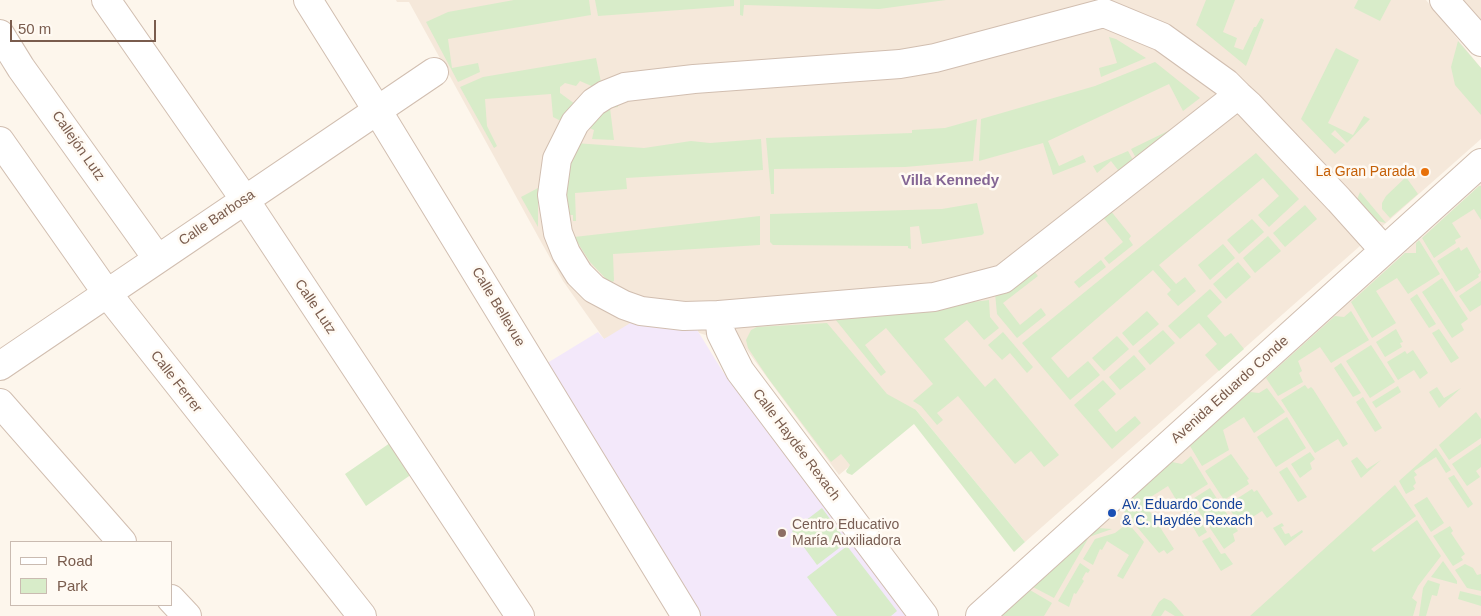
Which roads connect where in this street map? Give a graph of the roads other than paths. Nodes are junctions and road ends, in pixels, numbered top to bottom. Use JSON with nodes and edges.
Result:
{"nodes":[{"id":1,"x":106,"y":0,"type":"edge"},
{"id":2,"x":308,"y":0,"type":"edge"},
{"id":3,"x":1444,"y":0,"type":"edge"},
{"id":4,"x":1102,"y":7,"type":"edge"},
{"id":5,"x":0,"y":34,"type":"edge"},
{"id":6,"x":1481,"y":42,"type":"edge"},
{"id":7,"x":434,"y":72,"type":"dead end"},
{"id":8,"x":1238,"y":95,"type":"junction"},
{"id":9,"x":377,"y":110,"type":"junction"},
{"id":10,"x":0,"y":141,"type":"edge"},
{"id":11,"x":1481,"y":163,"type":"edge"},
{"id":12,"x":244,"y":200,"type":"junction"},
{"id":13,"x":1384,"y":250,"type":"junction"},
{"id":14,"x":158,"y":258,"type":"junction"},
{"id":15,"x":106,"y":292,"type":"junction"},
{"id":16,"x":719,"y":315,"type":"junction"},
{"id":17,"x":0,"y":366,"type":"edge"},
{"id":18,"x":0,"y":403,"type":"edge"},
{"id":19,"x":121,"y":541,"type":"edge"},
{"id":20,"x":172,"y":600,"type":"edge"},
{"id":21,"x":186,"y":616,"type":"edge"},
{"id":22,"x":362,"y":616,"type":"edge"},
{"id":23,"x":520,"y":616,"type":"edge"},
{"id":24,"x":686,"y":616,"type":"edge"},
{"id":25,"x":924,"y":616,"type":"edge"},
{"id":26,"x":980,"y":616,"type":"edge"}],
"edges":[{"from":1,"to":12,"type":"street","name":"Calle Lutz"},
{"from":2,"to":9,"type":"street","name":"Calle Bellevue"},
{"from":3,"to":6,"type":"street"},
{"from":4,"to":8,"type":"street"},
{"from":4,"to":16,"type":"street"},
{"from":5,"to":14,"type":"street","name":"Callejón Lutz"},
{"from":7,"to":9,"type":"street","name":"Calle Barbosa"},
{"from":8,"to":13,"type":"street"},
{"from":8,"to":16,"type":"street"},
{"from":9,"to":12,"type":"street","name":"Calle Barbosa"},
{"from":9,"to":24,"type":"street","name":"Calle Bellevue"},
{"from":10,"to":15,"type":"street","name":"Calle Ferrer"},
{"from":11,"to":13,"type":"street","name":"Avenida Eduardo Conde"},
{"from":12,"to":14,"type":"street","name":"Calle Barbosa"},
{"from":12,"to":23,"type":"street","name":"Calle Lutz"},
{"from":13,"to":26,"type":"street","name":"Avenida Eduardo Conde"},
{"from":14,"to":15,"type":"street","name":"Calle Barbosa"},
{"from":15,"to":17,"type":"street","name":"Calle Barbosa"},
{"from":15,"to":22,"type":"street","name":"Calle Ferrer"},
{"from":16,"to":25,"type":"street","name":"Calle Haydée Rexach"},
{"from":18,"to":19,"type":"street"},
{"from":20,"to":21,"type":"street"}]}
